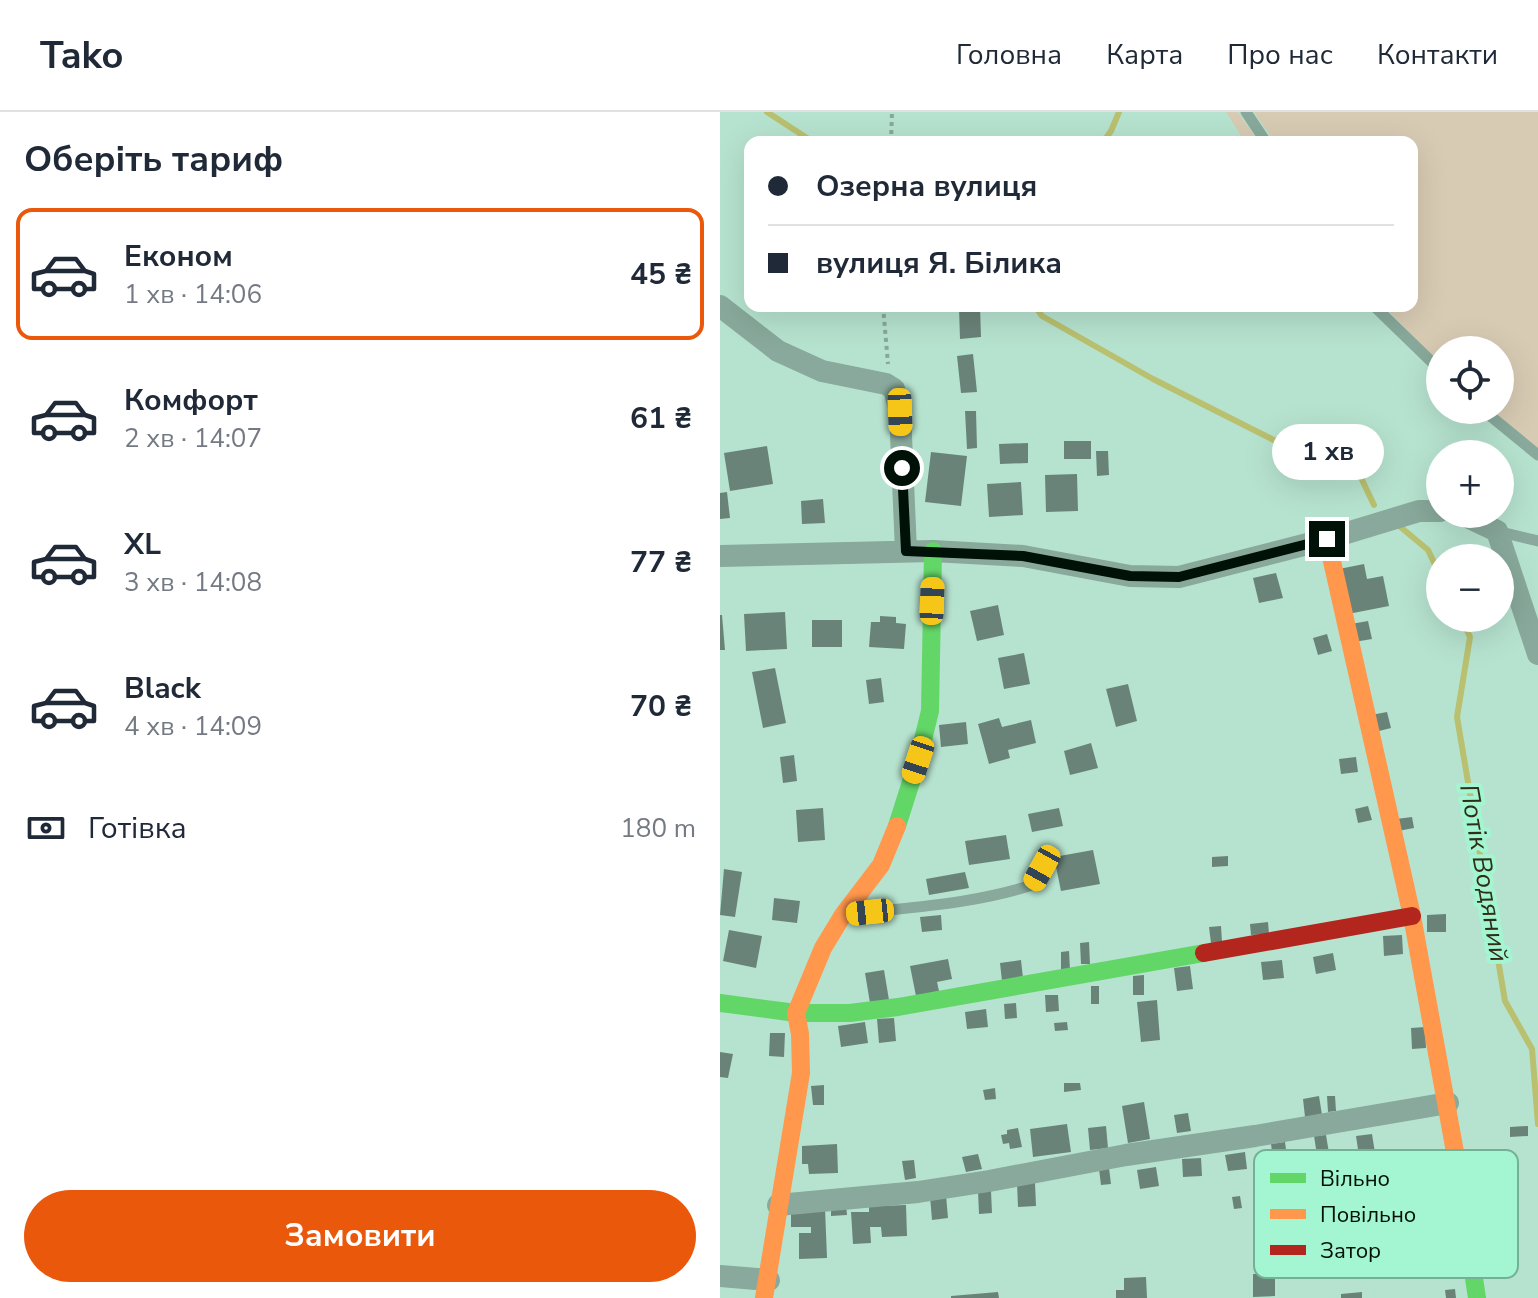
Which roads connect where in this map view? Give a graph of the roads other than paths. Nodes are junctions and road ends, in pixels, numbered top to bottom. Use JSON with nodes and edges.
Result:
{"nodes":[{"id":1,"x":1246,"y":112,"type":"edge"},
{"id":2,"x":1262,"y":136,"type":"edge"},
{"id":3,"x":720,"y":306,"type":"edge"},
{"id":4,"x":1380,"y":312,"type":"edge"},
{"id":5,"x":1426,"y":356,"type":"edge"},
{"id":6,"x":1500,"y":424,"type":"edge"},
{"id":7,"x":1538,"y":455,"type":"edge"},
{"id":8,"x":1426,"y":511,"type":"edge"},
{"id":9,"x":1491,"y":528,"type":"edge"},
{"id":10,"x":1497,"y":531,"type":"junction"},
{"id":11,"x":1327,"y":539,"type":"junction"},
{"id":12,"x":1538,"y":541,"type":"edge"},
{"id":13,"x":906,"y":551,"type":"junction"},
{"id":14,"x":933,"y":551,"type":"junction"},
{"id":15,"x":720,"y":556,"type":"edge"},
{"id":16,"x":1538,"y":654,"type":"edge"},
{"id":17,"x":1042,"y":868,"type":"dead end"},
{"id":18,"x":843,"y":915,"type":"junction"},
{"id":19,"x":1412,"y":916,"type":"junction"},
{"id":20,"x":720,"y":1003,"type":"edge"},
{"id":21,"x":796,"y":1013,"type":"junction"},
{"id":22,"x":1448,"y":1103,"type":"junction"},
{"id":23,"x":1455,"y":1150,"type":"edge"},
{"id":24,"x":778,"y":1205,"type":"junction"},
{"id":25,"x":720,"y":1276,"type":"edge"},
{"id":26,"x":1474,"y":1278,"type":"edge"},
{"id":27,"x":766,"y":1289,"type":"edge"},
{"id":28,"x":1477,"y":1298,"type":"edge"}],
"edges":[{"from":1,"to":2,"type":"lane"},
{"from":3,"to":13,"type":"street"},
{"from":4,"to":5,"type":"lane"},
{"from":6,"to":7,"type":"lane"},
{"from":8,"to":11,"type":"street"},
{"from":9,"to":10,"type":"street"},
{"from":10,"to":12,"type":"lane"},
{"from":10,"to":16,"type":"street"},
{"from":11,"to":14,"type":"street"},
{"from":11,"to":19,"type":"street"},
{"from":13,"to":14,"type":"street"},
{"from":13,"to":15,"type":"street"},
{"from":14,"to":18,"type":"street"},
{"from":17,"to":18,"type":"lane"},
{"from":18,"to":21,"type":"street"},
{"from":19,"to":21,"type":"street"},
{"from":19,"to":22,"type":"street"},
{"from":20,"to":21,"type":"street"},
{"from":21,"to":24,"type":"street"},
{"from":22,"to":23,"type":"street"},
{"from":22,"to":24,"type":"street"},
{"from":24,"to":27,"type":"street"},
{"from":25,"to":27,"type":"street"},
{"from":26,"to":28,"type":"street"}]}
